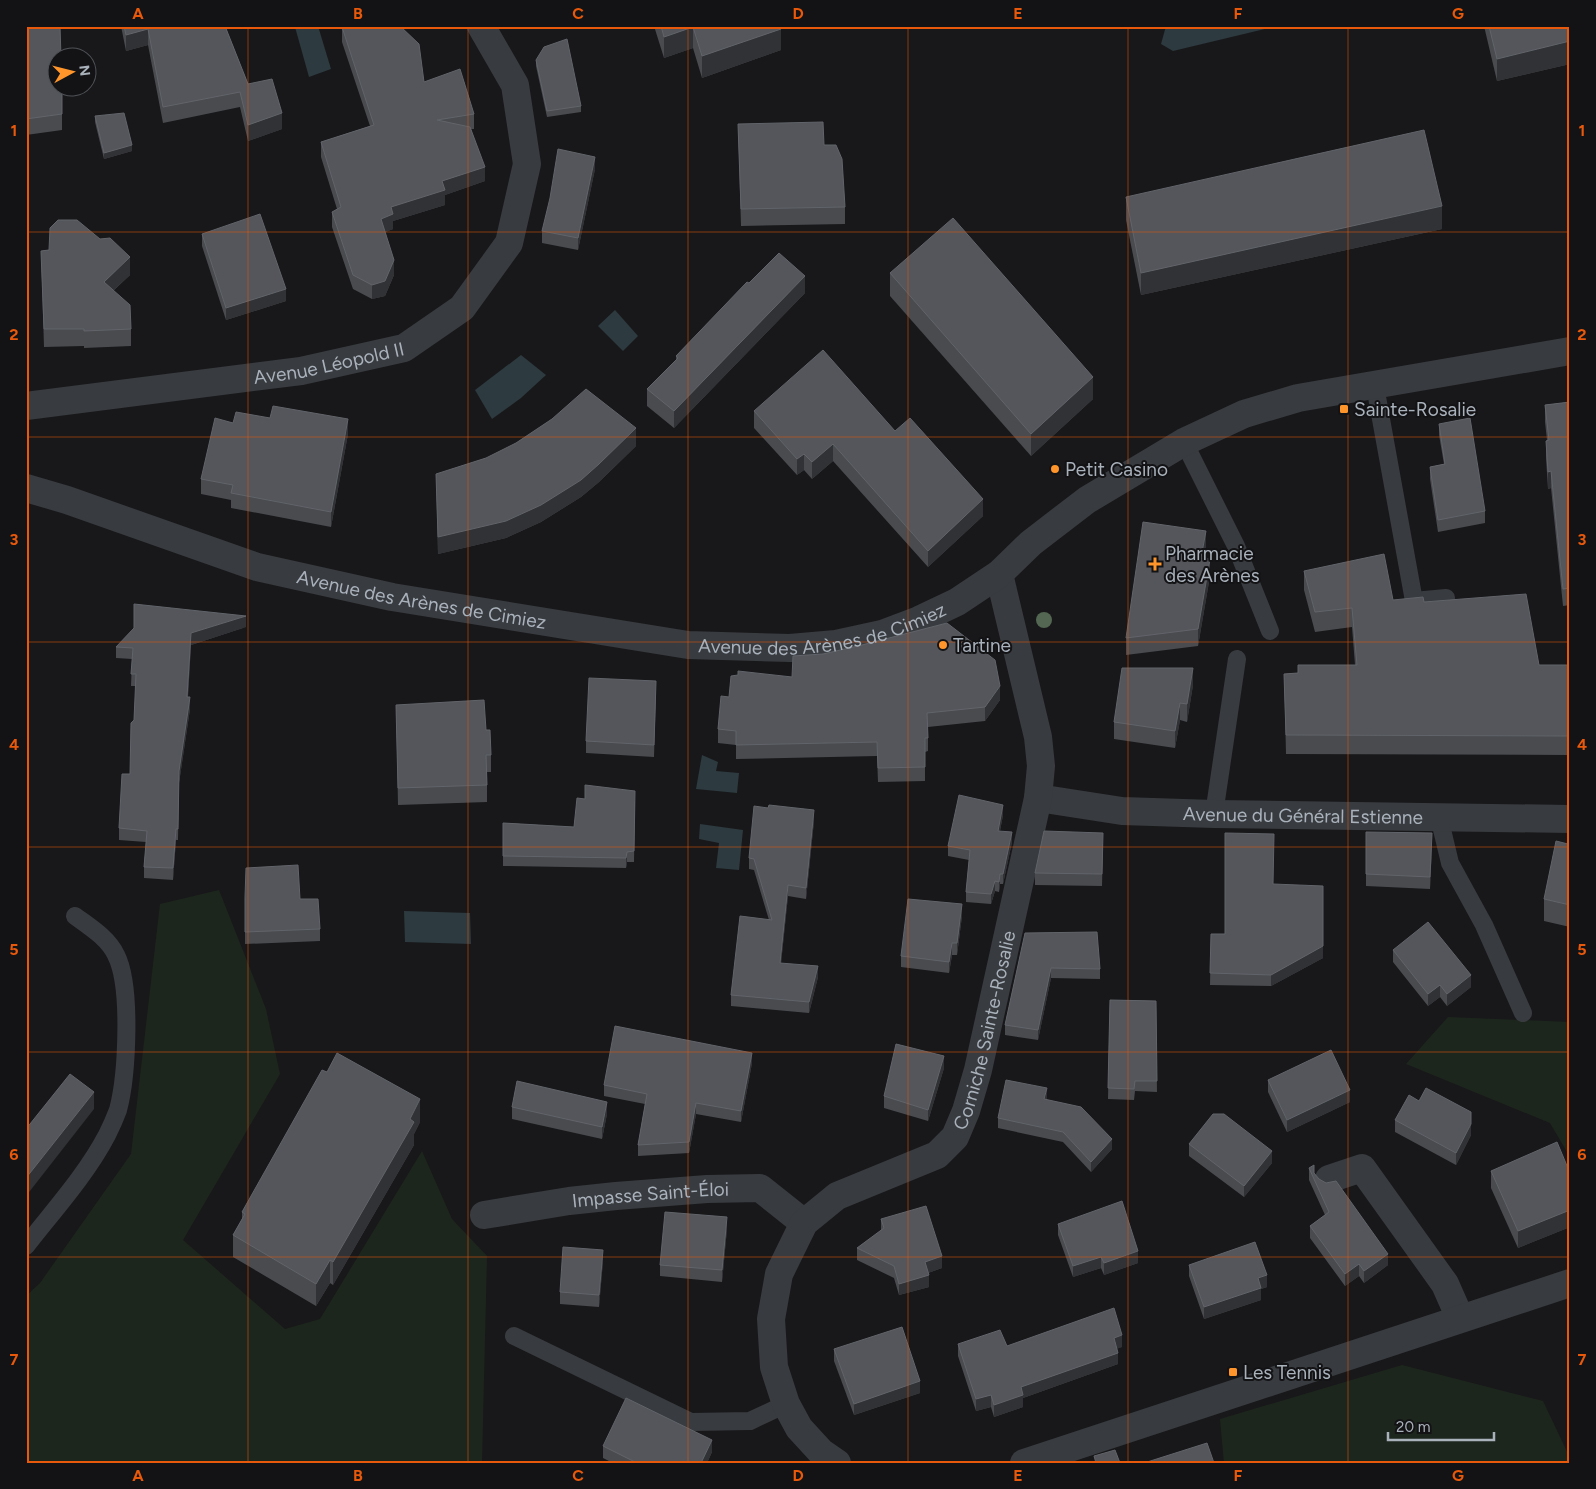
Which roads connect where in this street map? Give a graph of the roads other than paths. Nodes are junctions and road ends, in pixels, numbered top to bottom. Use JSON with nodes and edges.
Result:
{"nodes":[{"id":1,"x":481,"y":26,"type":"edge"},
{"id":2,"x":1570,"y":352,"type":"edge"},
{"id":3,"x":1375,"y":386,"type":"junction"},
{"id":4,"x":26,"y":406,"type":"edge"},
{"id":5,"x":1184,"y":442,"type":"junction"},
{"id":6,"x":26,"y":488,"type":"edge"},
{"id":7,"x":999,"y":574,"type":"junction"},
{"id":8,"x":1446,"y":598,"type":"edge"},
{"id":9,"x":1270,"y":631,"type":"dead end"},
{"id":10,"x":1237,"y":659,"type":"dead end"},
{"id":11,"x":1038,"y":798,"type":"junction"},
{"id":12,"x":1214,"y":814,"type":"junction"},
{"id":13,"x":1439,"y":817,"type":"junction"},
{"id":14,"x":1570,"y":819,"type":"edge"},
{"id":15,"x":75,"y":916,"type":"dead end"},
{"id":16,"x":1523,"y":1013,"type":"dead end"},
{"id":17,"x":1329,"y":1179,"type":"dead end"},
{"id":18,"x":484,"y":1215,"type":"dead end"},
{"id":19,"x":804,"y":1223,"type":"junction"},
{"id":20,"x":26,"y":1246,"type":"edge"},
{"id":21,"x":1570,"y":1282,"type":"edge"},
{"id":22,"x":1460,"y":1318,"type":"junction"},
{"id":23,"x":514,"y":1336,"type":"dead end"},
{"id":24,"x":786,"y":1404,"type":"junction"},
{"id":25,"x":837,"y":1463,"type":"edge"},
{"id":26,"x":1024,"y":1463,"type":"edge"}],
"edges":[{"from":1,"to":4,"type":"street","name":"Avenue Léopold II"},
{"from":2,"to":3,"type":"street","name":"Avenue des Arènes de Cimiez"},
{"from":3,"to":5,"type":"street","name":"Avenue des Arènes de Cimiez"},
{"from":3,"to":8,"type":"lane"},
{"from":5,"to":7,"type":"street","name":"Avenue des Arènes de Cimiez"},
{"from":5,"to":9,"type":"lane"},
{"from":6,"to":7,"type":"street","name":"Avenue des Arènes de Cimiez"},
{"from":7,"to":11,"type":"street","name":"Corniche Sainte-Rosalie"},
{"from":10,"to":12,"type":"lane"},
{"from":11,"to":12,"type":"street","name":"Avenue du Général Estienne"},
{"from":11,"to":19,"type":"street","name":"Corniche Sainte-Rosalie"},
{"from":12,"to":13,"type":"street","name":"Avenue du Général Estienne"},
{"from":13,"to":14,"type":"street","name":"Avenue du Général Estienne"},
{"from":13,"to":16,"type":"lane"},
{"from":15,"to":20,"type":"lane"},
{"from":17,"to":22,"type":"street"},
{"from":18,"to":19,"type":"street","name":"Impasse Saint-Éloi"},
{"from":19,"to":24,"type":"street","name":"Corniche Sainte-Rosalie"},
{"from":21,"to":22,"type":"street"},
{"from":22,"to":26,"type":"street"},
{"from":23,"to":24,"type":"lane"},
{"from":24,"to":25,"type":"street","name":"Corniche Sainte-Rosalie"}]}
